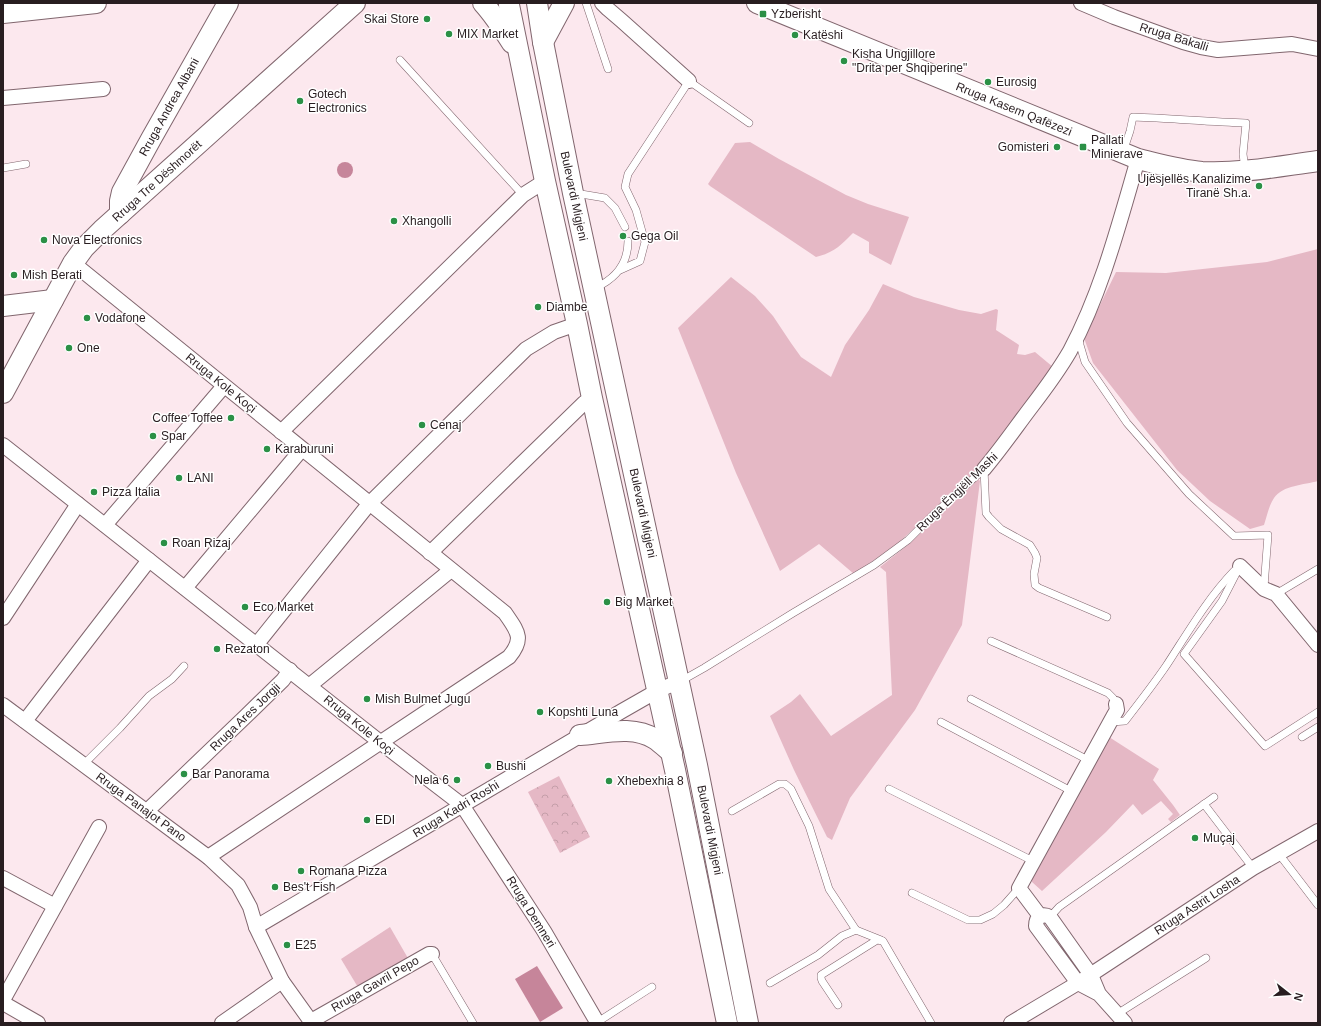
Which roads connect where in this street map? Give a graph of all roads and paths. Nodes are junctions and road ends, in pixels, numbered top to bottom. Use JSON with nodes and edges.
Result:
{"nodes":[{"id":1,"x":96,"y":3,"type":"edge"},
{"id":2,"x":228,"y":3,"type":"edge"},
{"id":3,"x":355,"y":3,"type":"edge"},
{"id":4,"x":483,"y":3,"type":"edge"},
{"id":5,"x":536,"y":3,"type":"edge"},
{"id":6,"x":564,"y":3,"type":"edge"},
{"id":7,"x":586,"y":3,"type":"edge"},
{"id":8,"x":602,"y":3,"type":"edge"},
{"id":9,"x":1081,"y":3,"type":"edge"},
{"id":10,"x":71,"y":4,"type":"edge"},
{"id":11,"x":507,"y":4,"type":"edge"},
{"id":12,"x":768,"y":5,"type":"edge"},
{"id":13,"x":14,"y":9,"type":"edge"},
{"id":14,"x":543,"y":42,"type":"junction"},
{"id":15,"x":1318,"y":49,"type":"edge"},
{"id":16,"x":400,"y":60,"type":"dead end"},
{"id":17,"x":521,"y":65,"type":"junction"},
{"id":18,"x":608,"y":69,"type":"dead end"},
{"id":19,"x":689,"y":81,"type":"junction"},
{"id":20,"x":103,"y":89,"type":"dead end"},
{"id":21,"x":3,"y":98,"type":"edge"},
{"id":22,"x":749,"y":123,"type":"dead end"},
{"id":23,"x":1130,"y":156,"type":"junction"},
{"id":24,"x":1318,"y":161,"type":"edge"},
{"id":25,"x":26,"y":164,"type":"dead end"},
{"id":26,"x":3,"y":168,"type":"edge"},
{"id":27,"x":1246,"y":171,"type":"junction"},
{"id":28,"x":545,"y":181,"type":"junction"},
{"id":29,"x":573,"y":193,"type":"junction"},
{"id":30,"x":523,"y":195,"type":"junction"},
{"id":31,"x":120,"y":214,"type":"junction"},
{"id":32,"x":625,"y":227,"type":"dead end"},
{"id":33,"x":628,"y":242,"type":"dead end"},
{"id":34,"x":73,"y":263,"type":"junction"},
{"id":35,"x":620,"y":270,"type":"junction"},
{"id":36,"x":593,"y":289,"type":"junction"},
{"id":37,"x":53,"y":300,"type":"junction"},
{"id":38,"x":3,"y":306,"type":"edge"},
{"id":39,"x":578,"y":324,"type":"junction"},
{"id":40,"x":1079,"y":332,"type":"junction"},
{"id":41,"x":224,"y":386,"type":"junction"},
{"id":42,"x":3,"y":393,"type":"edge"},
{"id":43,"x":592,"y":398,"type":"junction"},
{"id":44,"x":281,"y":432,"type":"junction"},
{"id":45,"x":3,"y":445,"type":"edge"},
{"id":46,"x":302,"y":449,"type":"junction"},
{"id":47,"x":984,"y":469,"type":"junction"},
{"id":48,"x":78,"y":504,"type":"junction"},
{"id":49,"x":369,"y":504,"type":"junction"},
{"id":50,"x":105,"y":525,"type":"junction"},
{"id":51,"x":430,"y":553,"type":"junction"},
{"id":52,"x":149,"y":560,"type":"junction"},
{"id":53,"x":1240,"y":566,"type":"junction"},
{"id":54,"x":1318,"y":569,"type":"edge"},
{"id":55,"x":451,"y":570,"type":"junction"},
{"id":56,"x":185,"y":588,"type":"junction"},
{"id":57,"x":1270,"y":592,"type":"junction"},
{"id":58,"x":3,"y":618,"type":"edge"},
{"id":59,"x":1107,"y":618,"type":"dead end"},
{"id":60,"x":991,"y":641,"type":"dead end"},
{"id":61,"x":257,"y":644,"type":"junction"},
{"id":62,"x":1318,"y":645,"type":"edge"},
{"id":63,"x":184,"y":666,"type":"dead end"},
{"id":64,"x":290,"y":670,"type":"junction"},
{"id":65,"x":680,"y":681,"type":"junction"},
{"id":66,"x":309,"y":686,"type":"junction"},
{"id":67,"x":657,"y":691,"type":"junction"},
{"id":68,"x":971,"y":699,"type":"dead end"},
{"id":69,"x":1116,"y":704,"type":"joint"},
{"id":70,"x":3,"y":705,"type":"edge"},
{"id":71,"x":1318,"y":712,"type":"edge"},
{"id":72,"x":25,"y":721,"type":"junction"},
{"id":73,"x":941,"y":722,"type":"dead end"},
{"id":74,"x":1110,"y":722,"type":"junction"},
{"id":75,"x":1318,"y":727,"type":"edge"},
{"id":76,"x":580,"y":735,"type":"junction"},
{"id":77,"x":1302,"y":737,"type":"dead end"},
{"id":78,"x":380,"y":742,"type":"junction"},
{"id":79,"x":672,"y":753,"type":"junction"},
{"id":80,"x":1090,"y":761,"type":"junction"},
{"id":81,"x":84,"y":764,"type":"junction"},
{"id":82,"x":889,"y":789,"type":"dead end"},
{"id":83,"x":1073,"y":792,"type":"junction"},
{"id":84,"x":1214,"y":797,"type":"dead end"},
{"id":85,"x":1204,"y":804,"type":"junction"},
{"id":86,"x":462,"y":806,"type":"junction"},
{"id":87,"x":732,"y":811,"type":"dead end"},
{"id":88,"x":147,"y":812,"type":"junction"},
{"id":89,"x":100,"y":827,"type":"dead end"},
{"id":90,"x":1318,"y":831,"type":"edge"},
{"id":91,"x":1279,"y":854,"type":"junction"},
{"id":92,"x":208,"y":857,"type":"junction"},
{"id":93,"x":1033,"y":861,"type":"junction"},
{"id":94,"x":1253,"y":868,"type":"junction"},
{"id":95,"x":3,"y":878,"type":"edge"},
{"id":96,"x":1019,"y":888,"type":"junction"},
{"id":97,"x":912,"y":893,"type":"dead end"},
{"id":98,"x":1318,"y":905,"type":"edge"},
{"id":99,"x":55,"y":906,"type":"junction"},
{"id":100,"x":1045,"y":917,"type":"junction"},
{"id":101,"x":256,"y":927,"type":"junction"},
{"id":102,"x":856,"y":930,"type":"junction"},
{"id":103,"x":881,"y":940,"type":"junction"},
{"id":104,"x":432,"y":954,"type":"joint"},
{"id":105,"x":1206,"y":958,"type":"dead end"},
{"id":106,"x":1091,"y":974,"type":"junction"},
{"id":107,"x":282,"y":981,"type":"junction"},
{"id":108,"x":770,"y":983,"type":"dead end"},
{"id":109,"x":1078,"y":983,"type":"junction"},
{"id":110,"x":652,"y":987,"type":"dead end"},
{"id":111,"x":1099,"y":994,"type":"junction"},
{"id":112,"x":3,"y":1001,"type":"edge"},
{"id":113,"x":838,"y":1006,"type":"dead end"},
{"id":114,"x":1121,"y":1018,"type":"edge"},
{"id":115,"x":312,"y":1022,"type":"edge"},
{"id":116,"x":596,"y":1022,"type":"edge"},
{"id":117,"x":38,"y":1023,"type":"edge"},
{"id":118,"x":222,"y":1023,"type":"edge"},
{"id":119,"x":473,"y":1023,"type":"edge"},
{"id":120,"x":727,"y":1023,"type":"edge"},
{"id":121,"x":748,"y":1023,"type":"edge"},
{"id":122,"x":931,"y":1023,"type":"edge"},
{"id":123,"x":1011,"y":1023,"type":"edge"}],
"edges":[{"from":1,"to":10,"type":"main road"},
{"from":2,"to":31,"type":"main road","name":"Rruga Andrea Albani"},
{"from":3,"to":31,"type":"main road","name":"Rruga Tre Dëshmorët"},
{"from":4,"to":17,"type":"main road"},
{"from":5,"to":11,"type":"main road"},
{"from":5,"to":14,"type":"main road","name":"Bulevardi Migjeni"},
{"from":6,"to":14,"type":"main road"},
{"from":7,"to":18,"type":"lane"},
{"from":8,"to":19,"type":"street"},
{"from":9,"to":15,"type":"street","name":"Rruga Bakalli"},
{"from":10,"to":13,"type":"main road"},
{"from":11,"to":17,"type":"main road","name":"Bulevardi Migjeni"},
{"from":12,"to":23,"type":"main road","name":"Rruga Kasem Qafëzezi"},
{"from":14,"to":29,"type":"main road","name":"Bulevardi Migjeni"},
{"from":16,"to":30,"type":"lane"},
{"from":17,"to":28,"type":"main road","name":"Bulevardi Migjeni"},
{"from":19,"to":22,"type":"lane"},
{"from":19,"to":35,"type":"lane"},
{"from":20,"to":21,"type":"street"},
{"from":23,"to":27,"type":"main road","name":"Rruga Kasem Qafëzezi"},
{"from":23,"to":27,"type":"lane"},
{"from":23,"to":40,"type":"street","name":"Rruga Ëngjëll Mashi"},
{"from":24,"to":27,"type":"main road","name":"Rruga Kasem Qafëzezi"},
{"from":25,"to":26,"type":"lane"},
{"from":28,"to":30,"type":"street"},
{"from":28,"to":39,"type":"main road","name":"Bulevardi Migjeni"},
{"from":29,"to":32,"type":"lane"},
{"from":29,"to":36,"type":"main road","name":"Bulevardi Migjeni"},
{"from":30,"to":44,"type":"street"},
{"from":31,"to":34,"type":"main road","name":"Rruga Tre Dëshmorët"},
{"from":33,"to":35,"type":"lane"},
{"from":34,"to":37,"type":"main road","name":"Rruga Tre Dëshmorët"},
{"from":34,"to":41,"type":"street","name":"Rruga Kole Koçi"},
{"from":35,"to":36,"type":"lane"},
{"from":36,"to":65,"type":"main road","name":"Bulevardi Migjeni"},
{"from":37,"to":38,"type":"main road"},
{"from":37,"to":42,"type":"main road","name":"Rruga Tre Dëshmorët"},
{"from":39,"to":43,"type":"main road","name":"Bulevardi Migjeni"},
{"from":39,"to":49,"type":"street"},
{"from":40,"to":47,"type":"street","name":"Rruga Ëngjëll Mashi"},
{"from":40,"to":57,"type":"lane"},
{"from":41,"to":44,"type":"street","name":"Rruga Kole Koçi"},
{"from":41,"to":50,"type":"street"},
{"from":43,"to":51,"type":"street"},
{"from":43,"to":67,"type":"main road","name":"Bulevardi Migjeni"},
{"from":44,"to":46,"type":"street","name":"Rruga Kole Koçi"},
{"from":45,"to":48,"type":"street","name":"Rruga Kole Koçi"},
{"from":46,"to":49,"type":"street","name":"Rruga Kole Koçi"},
{"from":46,"to":56,"type":"street"},
{"from":47,"to":59,"type":"lane"},
{"from":47,"to":65,"type":"lane","name":"Rruga Ëngjëll Mashi"},
{"from":48,"to":50,"type":"street","name":"Rruga Kole Koçi"},
{"from":48,"to":58,"type":"street"},
{"from":49,"to":51,"type":"street","name":"Rruga Kole Koçi"},
{"from":49,"to":61,"type":"street"},
{"from":50,"to":52,"type":"street","name":"Rruga Kole Koçi"},
{"from":51,"to":55,"type":"street","name":"Rruga Kole Koçi"},
{"from":52,"to":56,"type":"street","name":"Rruga Kole Koçi"},
{"from":52,"to":72,"type":"street"},
{"from":53,"to":57,"type":"street"},
{"from":53,"to":71,"type":"lane"},
{"from":53,"to":74,"type":"lane"},
{"from":54,"to":57,"type":"lane"},
{"from":55,"to":66,"type":"street"},
{"from":55,"to":78,"type":"street","name":"Rruga Kole Koçi"},
{"from":56,"to":61,"type":"street","name":"Rruga Kole Koçi"},
{"from":57,"to":62,"type":"street"},
{"from":60,"to":69,"type":"lane"},
{"from":61,"to":64,"type":"street","name":"Rruga Kole Koçi"},
{"from":63,"to":81,"type":"lane"},
{"from":64,"to":66,"type":"street","name":"Rruga Kole Koçi"},
{"from":64,"to":88,"type":"street","name":"Rruga Ares Jorgji"},
{"from":65,"to":67,"type":"street","name":"Rruga Ëngjëll Mashi"},
{"from":65,"to":121,"type":"main road","name":"Bulevardi Migjeni"},
{"from":66,"to":78,"type":"street","name":"Rruga Kole Koçi"},
{"from":67,"to":76,"type":"street","name":"Rruga Kadri Roshi"},
{"from":67,"to":79,"type":"main road","name":"Bulevardi Migjeni"},
{"from":68,"to":80,"type":"lane"},
{"from":69,"to":74,"type":"street"},
{"from":70,"to":72,"type":"street","name":"Rruga Panajot Pano"},
{"from":72,"to":81,"type":"street","name":"Rruga Panajot Pano"},
{"from":73,"to":83,"type":"lane"},
{"from":74,"to":80,"type":"street"},
{"from":75,"to":77,"type":"lane"},
{"from":76,"to":79,"type":"main road"},
{"from":76,"to":86,"type":"street","name":"Rruga Kadri Roshi"},
{"from":78,"to":86,"type":"street","name":"Rruga Kole Koçi"},
{"from":78,"to":92,"type":"street"},
{"from":79,"to":120,"type":"main road","name":"Bulevardi Migjeni"},
{"from":80,"to":83,"type":"street"},
{"from":81,"to":88,"type":"street","name":"Rruga Panajot Pano"},
{"from":82,"to":93,"type":"lane"},
{"from":83,"to":93,"type":"street"},
{"from":84,"to":85,"type":"lane"},
{"from":85,"to":94,"type":"lane"},
{"from":85,"to":100,"type":"lane"},
{"from":86,"to":101,"type":"street","name":"Rruga Kadri Roshi"},
{"from":86,"to":116,"type":"street","name":"Rruga Demneri"},
{"from":87,"to":102,"type":"lane"},
{"from":88,"to":92,"type":"street","name":"Rruga Panajot Pano"},
{"from":89,"to":99,"type":"street"},
{"from":90,"to":91,"type":"street","name":"Rruga Astrit Losha"},
{"from":91,"to":94,"type":"street","name":"Rruga Astrit Losha"},
{"from":91,"to":98,"type":"lane"},
{"from":92,"to":101,"type":"street","name":"Rruga Panajot Pano"},
{"from":93,"to":96,"type":"street"},
{"from":94,"to":106,"type":"street","name":"Rruga Astrit Losha"},
{"from":95,"to":99,"type":"street"},
{"from":96,"to":97,"type":"lane"},
{"from":96,"to":100,"type":"street"},
{"from":99,"to":112,"type":"street"},
{"from":100,"to":106,"type":"street"},
{"from":100,"to":109,"type":"street"},
{"from":101,"to":107,"type":"street","name":"Rruga Panajot Pano"},
{"from":102,"to":103,"type":"lane"},
{"from":102,"to":108,"type":"lane"},
{"from":103,"to":113,"type":"lane"},
{"from":103,"to":122,"type":"lane"},
{"from":104,"to":115,"type":"street","name":"Rruga Gavril Pepo"},
{"from":104,"to":119,"type":"lane","name":"Rruga Gavril Pepo"},
{"from":105,"to":114,"type":"lane"},
{"from":106,"to":109,"type":"street","name":"Rruga Astrit Losha"},
{"from":106,"to":111,"type":"street"},
{"from":107,"to":115,"type":"street","name":"Rruga Panajot Pano"},
{"from":107,"to":118,"type":"street"},
{"from":109,"to":111,"type":"street"},
{"from":109,"to":123,"type":"street","name":"Rruga Astrit Losha"},
{"from":110,"to":116,"type":"lane"},
{"from":111,"to":114,"type":"street"},
{"from":112,"to":117,"type":"street"}]}
